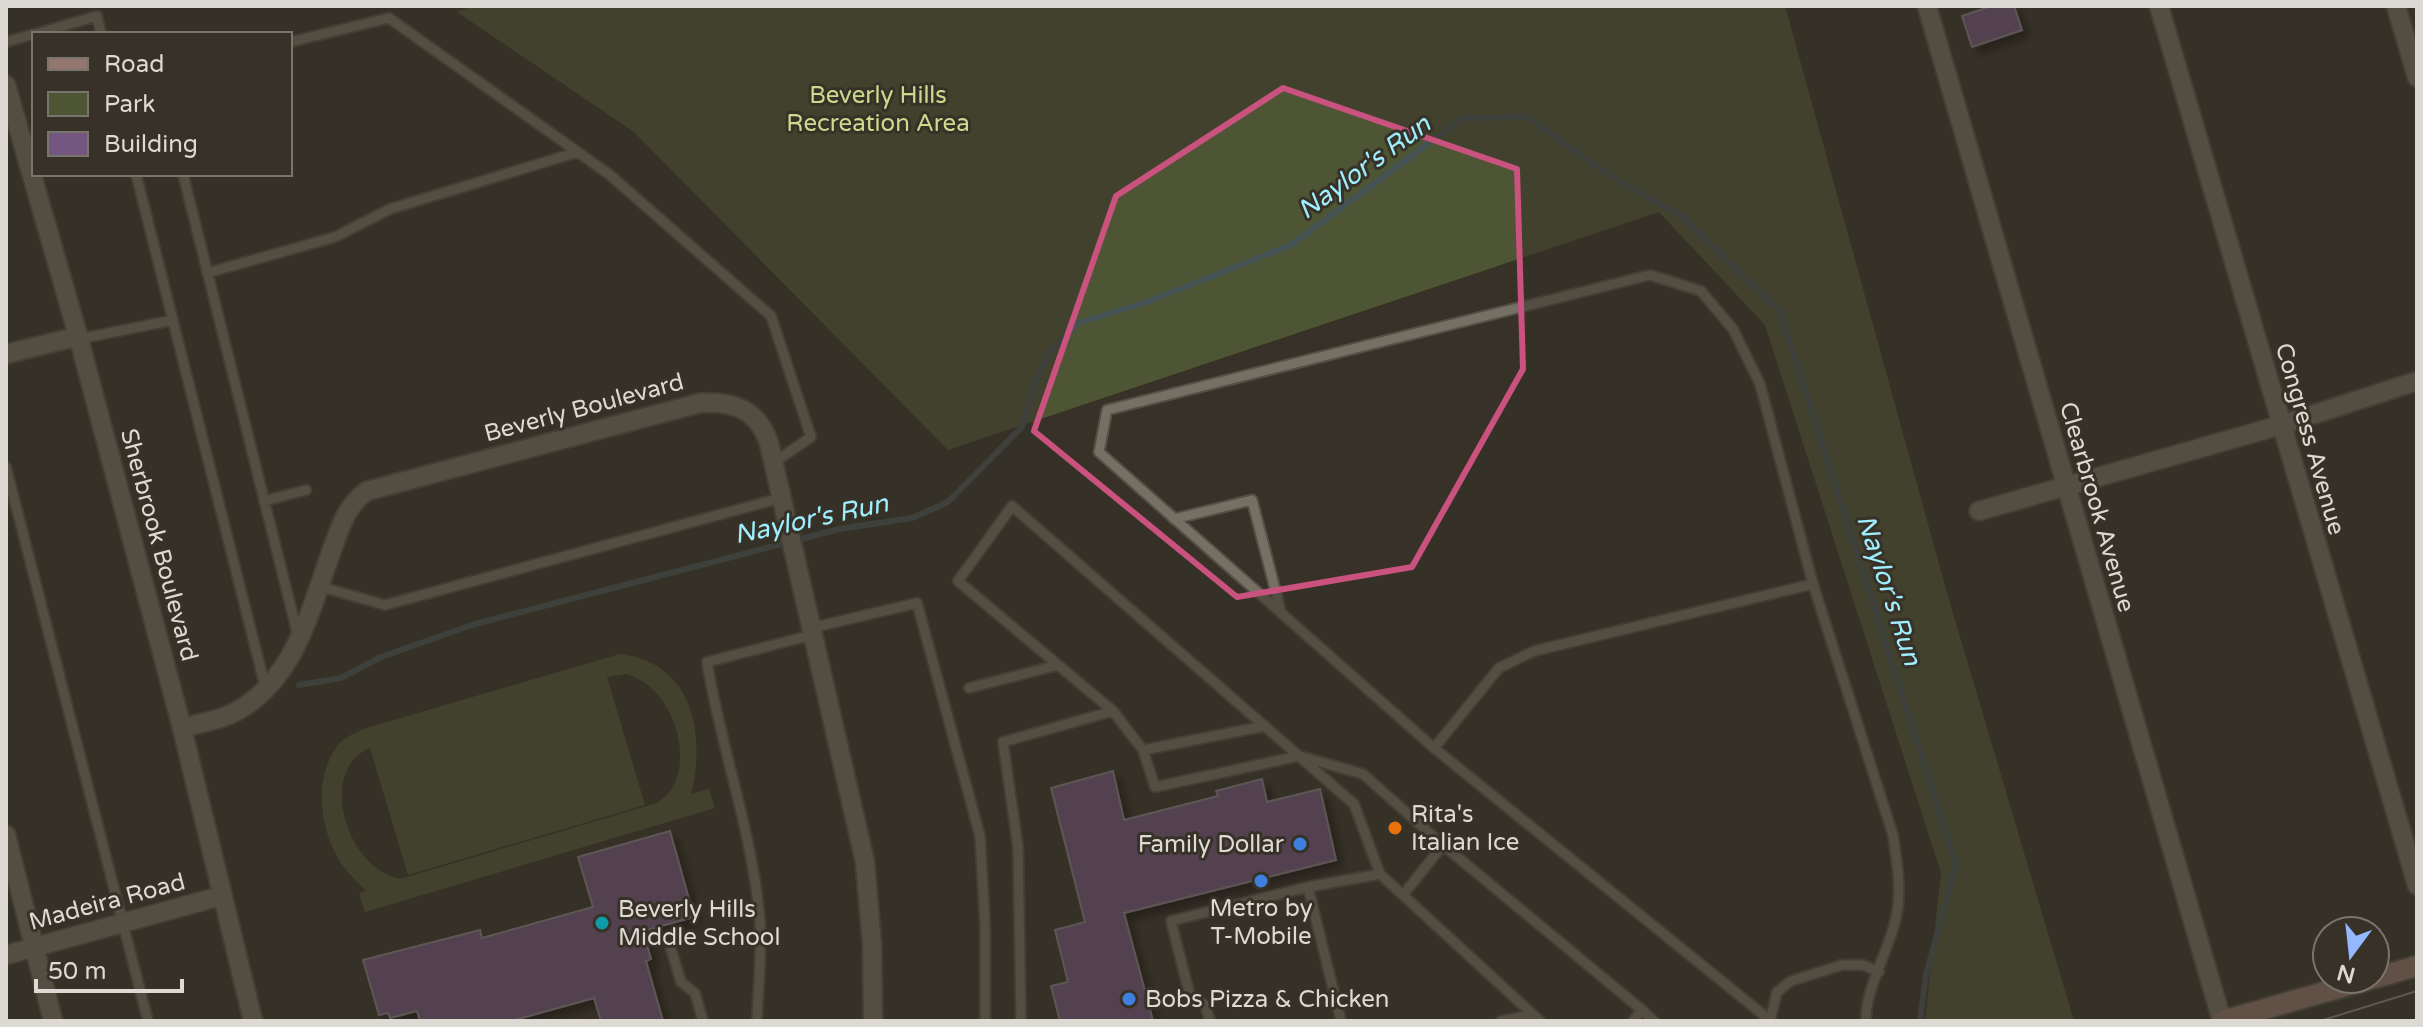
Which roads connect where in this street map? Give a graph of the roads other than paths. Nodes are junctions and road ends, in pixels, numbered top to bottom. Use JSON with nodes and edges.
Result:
{"nodes":[{"id":1,"x":1927,"y":6,"type":"edge"},
{"id":2,"x":2159,"y":6,"type":"edge"},
{"id":3,"x":2396,"y":6,"type":"edge"},
{"id":4,"x":41,"y":32,"type":"edge"},
{"id":5,"x":101,"y":32,"type":"edge"},
{"id":6,"x":32,"y":35,"type":"edge"},
{"id":7,"x":6,"y":42,"type":"edge"},
{"id":8,"x":292,"y":42,"type":"edge"},
{"id":9,"x":2417,"y":77,"type":"edge"},
{"id":10,"x":6,"y":85,"type":"edge"},
{"id":11,"x":578,"y":152,"type":"junction"},
{"id":12,"x":32,"y":175,"type":"edge"},
{"id":13,"x":32,"y":176,"type":"edge"},
{"id":14,"x":137,"y":176,"type":"edge"},
{"id":15,"x":183,"y":176,"type":"edge"},
{"id":16,"x":207,"y":273,"type":"junction"},
{"id":17,"x":173,"y":320,"type":"junction"},
{"id":18,"x":79,"y":338,"type":"junction"},
{"id":19,"x":6,"y":354,"type":"edge"},
{"id":20,"x":2417,"y":381,"type":"edge"},
{"id":21,"x":2281,"y":425,"type":"junction"},
{"id":22,"x":773,"y":463,"type":"junction"},
{"id":23,"x":6,"y":467,"type":"edge"},
{"id":24,"x":2066,"y":484,"type":"junction"},
{"id":25,"x":306,"y":490,"type":"dead end"},
{"id":26,"x":781,"y":498,"type":"junction"},
{"id":27,"x":264,"y":501,"type":"junction"},
{"id":28,"x":1979,"y":511,"type":"dead end"},
{"id":29,"x":1174,"y":519,"type":"junction"},
{"id":30,"x":1813,"y":584,"type":"junction"},
{"id":31,"x":318,"y":586,"type":"junction"},
{"id":32,"x":1281,"y":613,"type":"junction"},
{"id":33,"x":812,"y":632,"type":"junction"},
{"id":34,"x":299,"y":639,"type":"junction"},
{"id":35,"x":1058,"y":665,"type":"junction"},
{"id":36,"x":969,"y":688,"type":"dead end"},
{"id":37,"x":266,"y":690,"type":"junction"},
{"id":38,"x":1113,"y":711,"type":"junction"},
{"id":39,"x":1265,"y":726,"type":"junction"},
{"id":40,"x":182,"y":728,"type":"junction"},
{"id":41,"x":1434,"y":748,"type":"junction"},
{"id":42,"x":1143,"y":750,"type":"junction"},
{"id":43,"x":1299,"y":756,"type":"junction"},
{"id":44,"x":6,"y":835,"type":"edge"},
{"id":45,"x":2411,"y":841,"type":"edge"},
{"id":46,"x":1443,"y":845,"type":"junction"},
{"id":47,"x":1380,"y":874,"type":"junction"},
{"id":48,"x":2417,"y":885,"type":"edge"},
{"id":49,"x":1308,"y":887,"type":"junction"},
{"id":50,"x":1403,"y":895,"type":"junction"},
{"id":51,"x":221,"y":896,"type":"junction"},
{"id":52,"x":124,"y":924,"type":"junction"},
{"id":53,"x":34,"y":947,"type":"junction"},
{"id":54,"x":671,"y":949,"type":"dead end"},
{"id":55,"x":6,"y":955,"type":"edge"},
{"id":56,"x":2417,"y":966,"type":"edge"},
{"id":57,"x":1879,"y":972,"type":"junction"},
{"id":58,"x":2391,"y":973,"type":"edge"},
{"id":59,"x":2313,"y":995,"type":"edge"},
{"id":60,"x":1642,"y":1010,"type":"junction"},
{"id":61,"x":1538,"y":1020,"type":"edge"},
{"id":62,"x":53,"y":1021,"type":"edge"},
{"id":63,"x":148,"y":1021,"type":"edge"},
{"id":64,"x":253,"y":1021,"type":"edge"},
{"id":65,"x":703,"y":1021,"type":"edge"},
{"id":66,"x":757,"y":1021,"type":"edge"},
{"id":67,"x":873,"y":1021,"type":"edge"},
{"id":68,"x":985,"y":1021,"type":"edge"},
{"id":69,"x":1021,"y":1021,"type":"edge"},
{"id":70,"x":1210,"y":1021,"type":"edge"},
{"id":71,"x":1341,"y":1021,"type":"edge"},
{"id":72,"x":1501,"y":1021,"type":"edge"},
{"id":73,"x":1633,"y":1021,"type":"edge"},
{"id":74,"x":1654,"y":1021,"type":"edge"},
{"id":75,"x":1770,"y":1021,"type":"edge"},
{"id":76,"x":1866,"y":1021,"type":"edge"},
{"id":77,"x":2222,"y":1021,"type":"edge"}],
"edges":[{"from":1,"to":24,"type":"street","name":"Clearbrook Avenue"},
{"from":2,"to":21,"type":"street","name":"Congress Avenue"},
{"from":3,"to":9,"type":"street"},
{"from":4,"to":5,"type":"lane"},
{"from":6,"to":7,"type":"lane"},
{"from":8,"to":11,"type":"lane"},
{"from":10,"to":12,"type":"street","name":"Sherbrook Boulevard"},
{"from":11,"to":16,"type":"lane"},
{"from":11,"to":22,"type":"lane"},
{"from":13,"to":18,"type":"street","name":"Sherbrook Boulevard"},
{"from":14,"to":17,"type":"lane"},
{"from":15,"to":16,"type":"lane"},
{"from":16,"to":27,"type":"lane"},
{"from":17,"to":18,"type":"lane"},
{"from":17,"to":37,"type":"lane"},
{"from":18,"to":19,"type":"street"},
{"from":18,"to":40,"type":"street","name":"Sherbrook Boulevard"},
{"from":20,"to":21,"type":"street"},
{"from":21,"to":24,"type":"street"},
{"from":21,"to":45,"type":"street","name":"Congress Avenue"},
{"from":22,"to":26,"type":"street","name":"Beverly Boulevard"},
{"from":22,"to":31,"type":"street","name":"Beverly Boulevard"},
{"from":23,"to":52,"type":"lane"},
{"from":24,"to":28,"type":"street"},
{"from":24,"to":77,"type":"street","name":"Clearbrook Avenue"},
{"from":25,"to":27,"type":"lane"},
{"from":26,"to":31,"type":"lane"},
{"from":26,"to":33,"type":"street","name":"Beverly Boulevard"},
{"from":27,"to":34,"type":"lane"},
{"from":29,"to":30,"type":"lane"},
{"from":29,"to":32,"type":"lane"},
{"from":29,"to":32,"type":"lane"},
{"from":30,"to":41,"type":"lane"},
{"from":30,"to":57,"type":"lane"},
{"from":31,"to":34,"type":"street","name":"Beverly Boulevard"},
{"from":32,"to":41,"type":"lane"},
{"from":33,"to":66,"type":"lane"},
{"from":33,"to":67,"type":"street","name":"Beverly Boulevard"},
{"from":33,"to":68,"type":"lane"},
{"from":34,"to":37,"type":"street","name":"Beverly Boulevard"},
{"from":35,"to":36,"type":"lane"},
{"from":35,"to":38,"type":"lane"},
{"from":35,"to":39,"type":"lane"},
{"from":37,"to":40,"type":"street","name":"Beverly Boulevard"},
{"from":38,"to":42,"type":"lane"},
{"from":38,"to":69,"type":"lane"},
{"from":39,"to":42,"type":"lane"},
{"from":39,"to":43,"type":"lane"},
{"from":40,"to":51,"type":"street","name":"Sherbrook Boulevard"},
{"from":41,"to":75,"type":"lane"},
{"from":42,"to":43,"type":"lane"},
{"from":43,"to":46,"type":"lane"},
{"from":43,"to":47,"type":"lane"},
{"from":44,"to":53,"type":"street"},
{"from":45,"to":48,"type":"street","name":"Congress Avenue"},
{"from":46,"to":50,"type":"lane"},
{"from":46,"to":60,"type":"lane"},
{"from":47,"to":49,"type":"lane"},
{"from":47,"to":50,"type":"lane"},
{"from":49,"to":70,"type":"lane"},
{"from":49,"to":71,"type":"lane"},
{"from":50,"to":61,"type":"lane"},
{"from":51,"to":52,"type":"street","name":"Madeira Road"},
{"from":51,"to":64,"type":"street","name":"Sherbrook Boulevard"},
{"from":52,"to":53,"type":"street","name":"Madeira Road"},
{"from":52,"to":63,"type":"lane"},
{"from":53,"to":55,"type":"street","name":"Madeira Road"},
{"from":53,"to":62,"type":"street"},
{"from":54,"to":65,"type":"lane"},
{"from":56,"to":58,"type":"main road"},
{"from":57,"to":75,"type":"lane"},
{"from":57,"to":76,"type":"lane"},
{"from":59,"to":77,"type":"main road"},
{"from":60,"to":73,"type":"lane"},
{"from":60,"to":74,"type":"lane"},
{"from":61,"to":72,"type":"lane"}]}
